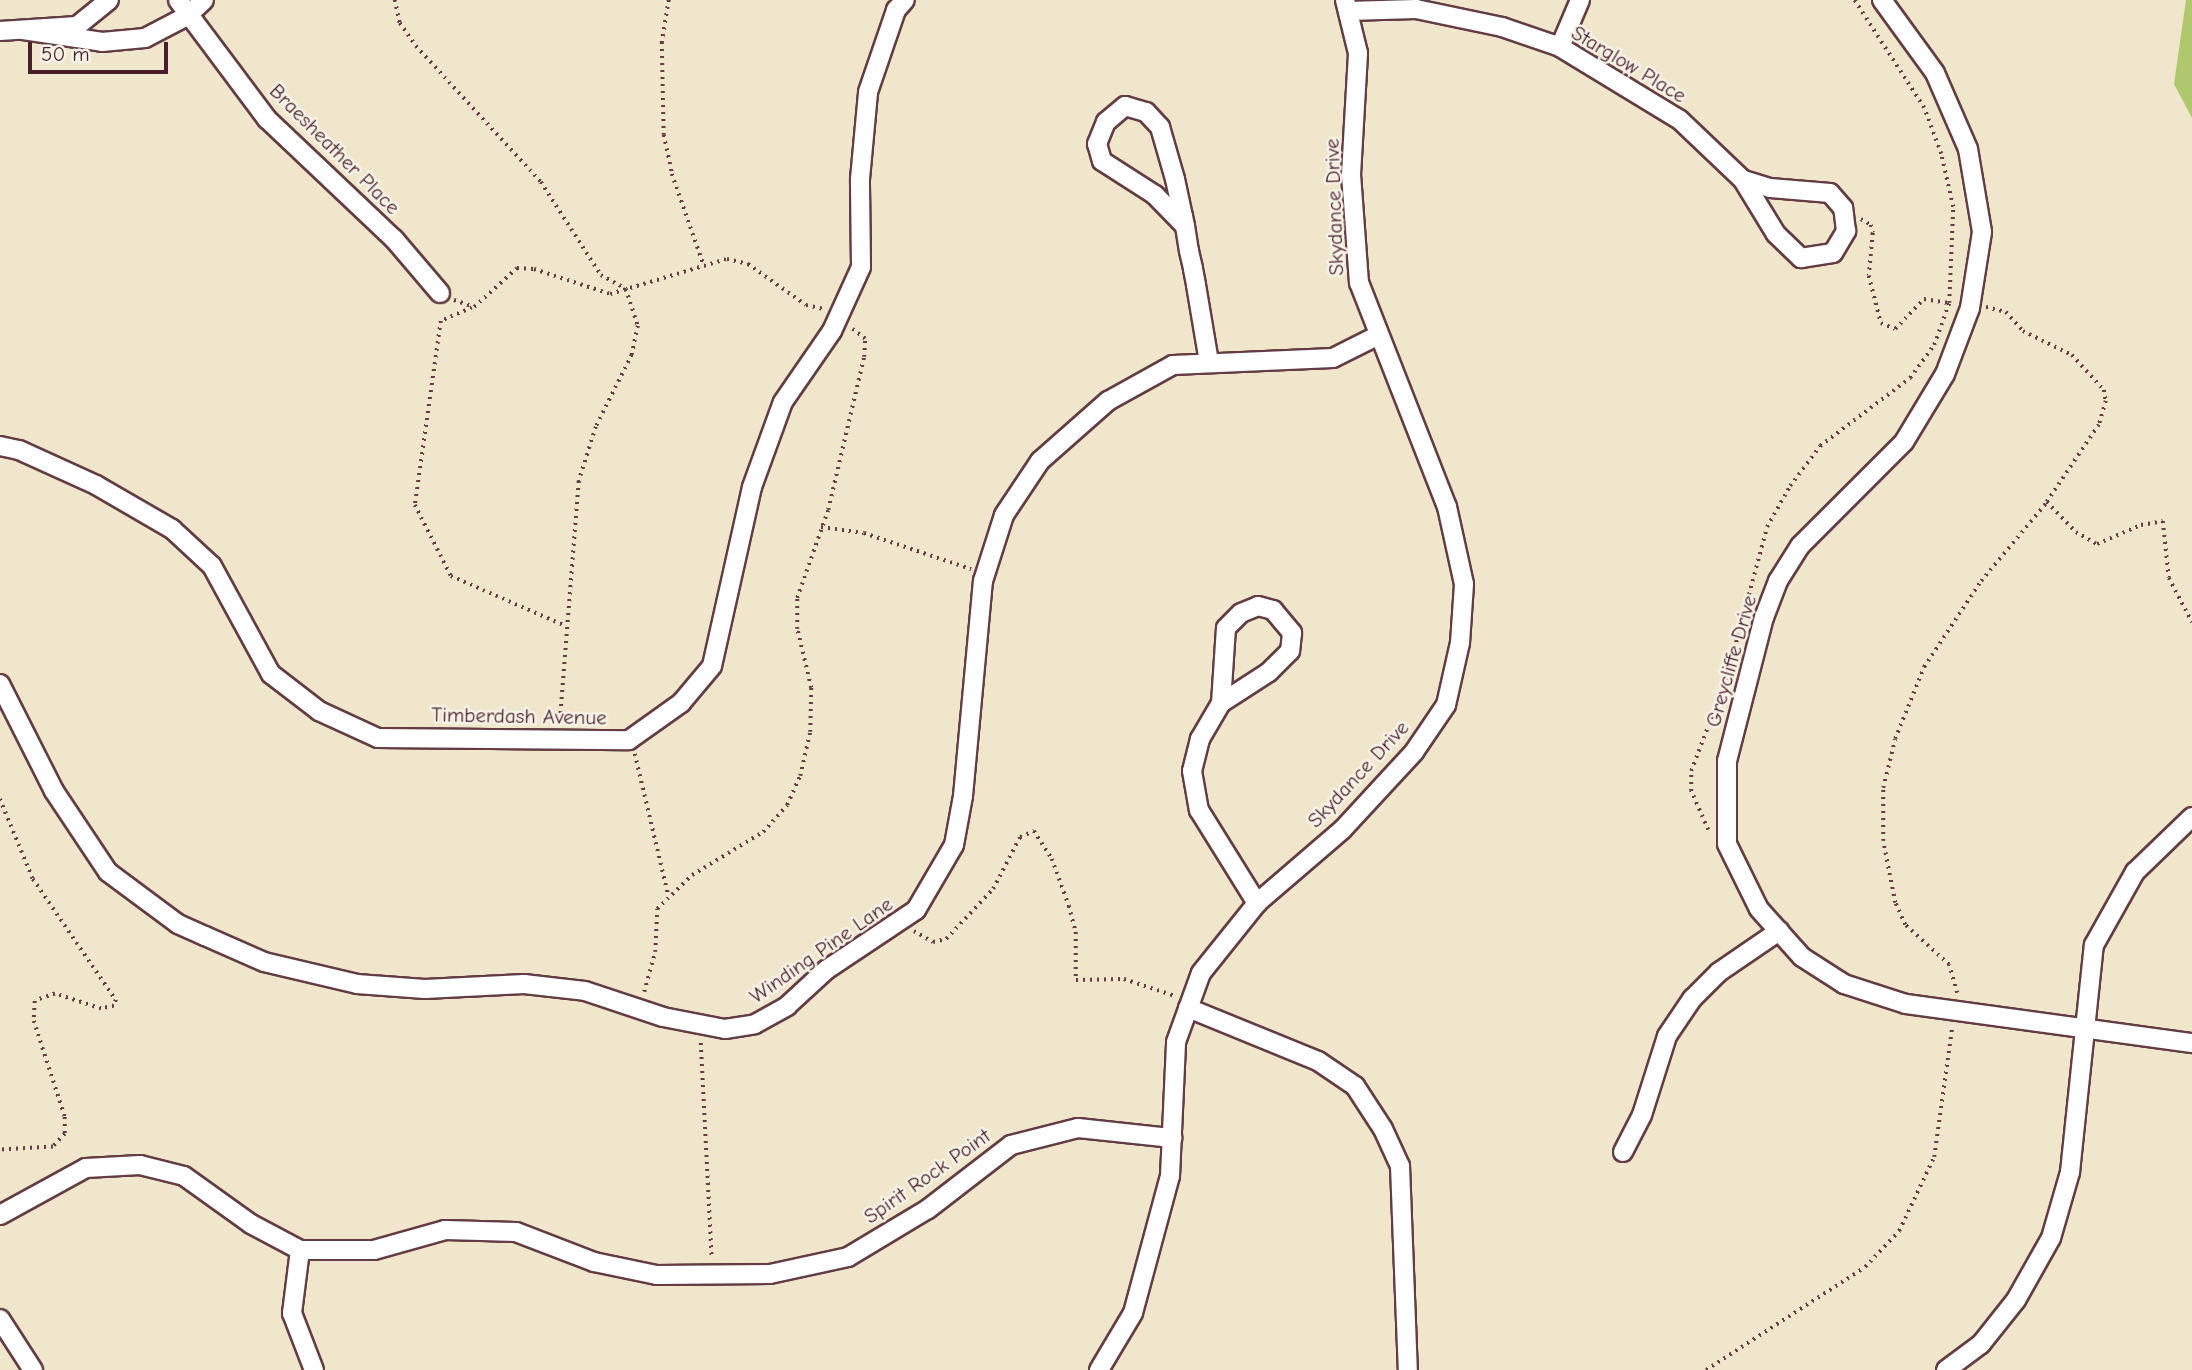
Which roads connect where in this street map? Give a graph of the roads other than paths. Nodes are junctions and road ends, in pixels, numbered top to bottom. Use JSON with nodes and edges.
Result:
{"nodes":[{"id":1,"x":108,"y":0,"type":"edge"},
{"id":2,"x":204,"y":0,"type":"edge"},
{"id":3,"x":905,"y":0,"type":"edge"},
{"id":4,"x":1580,"y":0,"type":"edge"},
{"id":5,"x":1882,"y":0,"type":"edge"},
{"id":6,"x":1346,"y":5,"type":"edge"},
{"id":7,"x":182,"y":8,"type":"edge"},
{"id":8,"x":23,"y":30,"type":"junction"},
{"id":9,"x":0,"y":31,"type":"edge"},
{"id":10,"x":1560,"y":47,"type":"junction"},
{"id":11,"x":1743,"y":180,"type":"junction"},
{"id":12,"x":1185,"y":226,"type":"junction"},
{"id":13,"x":440,"y":293,"type":"road end"},
{"id":14,"x":1379,"y":335,"type":"junction"},
{"id":15,"x":1209,"y":362,"type":"junction"},
{"id":16,"x":0,"y":446,"type":"edge"},
{"id":17,"x":0,"y":684,"type":"edge"},
{"id":18,"x":1221,"y":703,"type":"junction"},
{"id":19,"x":2192,"y":817,"type":"edge"},
{"id":20,"x":1257,"y":903,"type":"junction"},
{"id":21,"x":1779,"y":931,"type":"junction"},
{"id":22,"x":1188,"y":1008,"type":"junction"},
{"id":23,"x":2086,"y":1026,"type":"junction"},
{"id":24,"x":2192,"y":1043,"type":"edge"},
{"id":25,"x":1172,"y":1138,"type":"junction"},
{"id":26,"x":1623,"y":1152,"type":"dead end"},
{"id":27,"x":0,"y":1215,"type":"edge"},
{"id":28,"x":300,"y":1250,"type":"junction"},
{"id":29,"x":0,"y":1319,"type":"edge"},
{"id":30,"x":33,"y":1370,"type":"edge"},
{"id":31,"x":314,"y":1370,"type":"edge"},
{"id":32,"x":1099,"y":1370,"type":"edge"},
{"id":33,"x":1408,"y":1370,"type":"edge"},
{"id":34,"x":1946,"y":1370,"type":"edge"}],
"edges":[{"from":1,"to":8,"type":"street"},
{"from":2,"to":7,"type":"street"},
{"from":3,"to":16,"type":"street","name":"Timberdash Avenue"},
{"from":4,"to":10,"type":"street"},
{"from":5,"to":21,"type":"street","name":"Greycliffe Drive"},
{"from":6,"to":10,"type":"street","name":"Starglow Place"},
{"from":6,"to":14,"type":"street","name":"Skydance Drive"},
{"from":7,"to":8,"type":"street"},
{"from":7,"to":13,"type":"street","name":"Braesheather Place"},
{"from":8,"to":9,"type":"street"},
{"from":10,"to":11,"type":"street","name":"Starglow Place"},
{"from":11,"to":11,"type":"street","name":"Starglow Place"},
{"from":12,"to":12,"type":"street"},
{"from":12,"to":15,"type":"street"},
{"from":14,"to":15,"type":"street","name":"Winding Pine Lane"},
{"from":14,"to":20,"type":"street","name":"Skydance Drive"},
{"from":15,"to":17,"type":"street","name":"Winding Pine Lane"},
{"from":18,"to":18,"type":"street"},
{"from":18,"to":20,"type":"street"},
{"from":19,"to":23,"type":"street"},
{"from":20,"to":22,"type":"street","name":"Skydance Drive"},
{"from":21,"to":23,"type":"street","name":"Greycliffe Drive"},
{"from":21,"to":26,"type":"street"},
{"from":22,"to":25,"type":"street","name":"Skydance Drive"},
{"from":22,"to":33,"type":"street"},
{"from":23,"to":24,"type":"street","name":"Greycliffe Drive"},
{"from":23,"to":34,"type":"street"},
{"from":25,"to":28,"type":"street","name":"Spirit Rock Point"},
{"from":25,"to":32,"type":"street","name":"Skydance Drive"},
{"from":27,"to":28,"type":"street","name":"Spirit Rock Point"},
{"from":28,"to":31,"type":"street"},
{"from":29,"to":30,"type":"street"}]}
